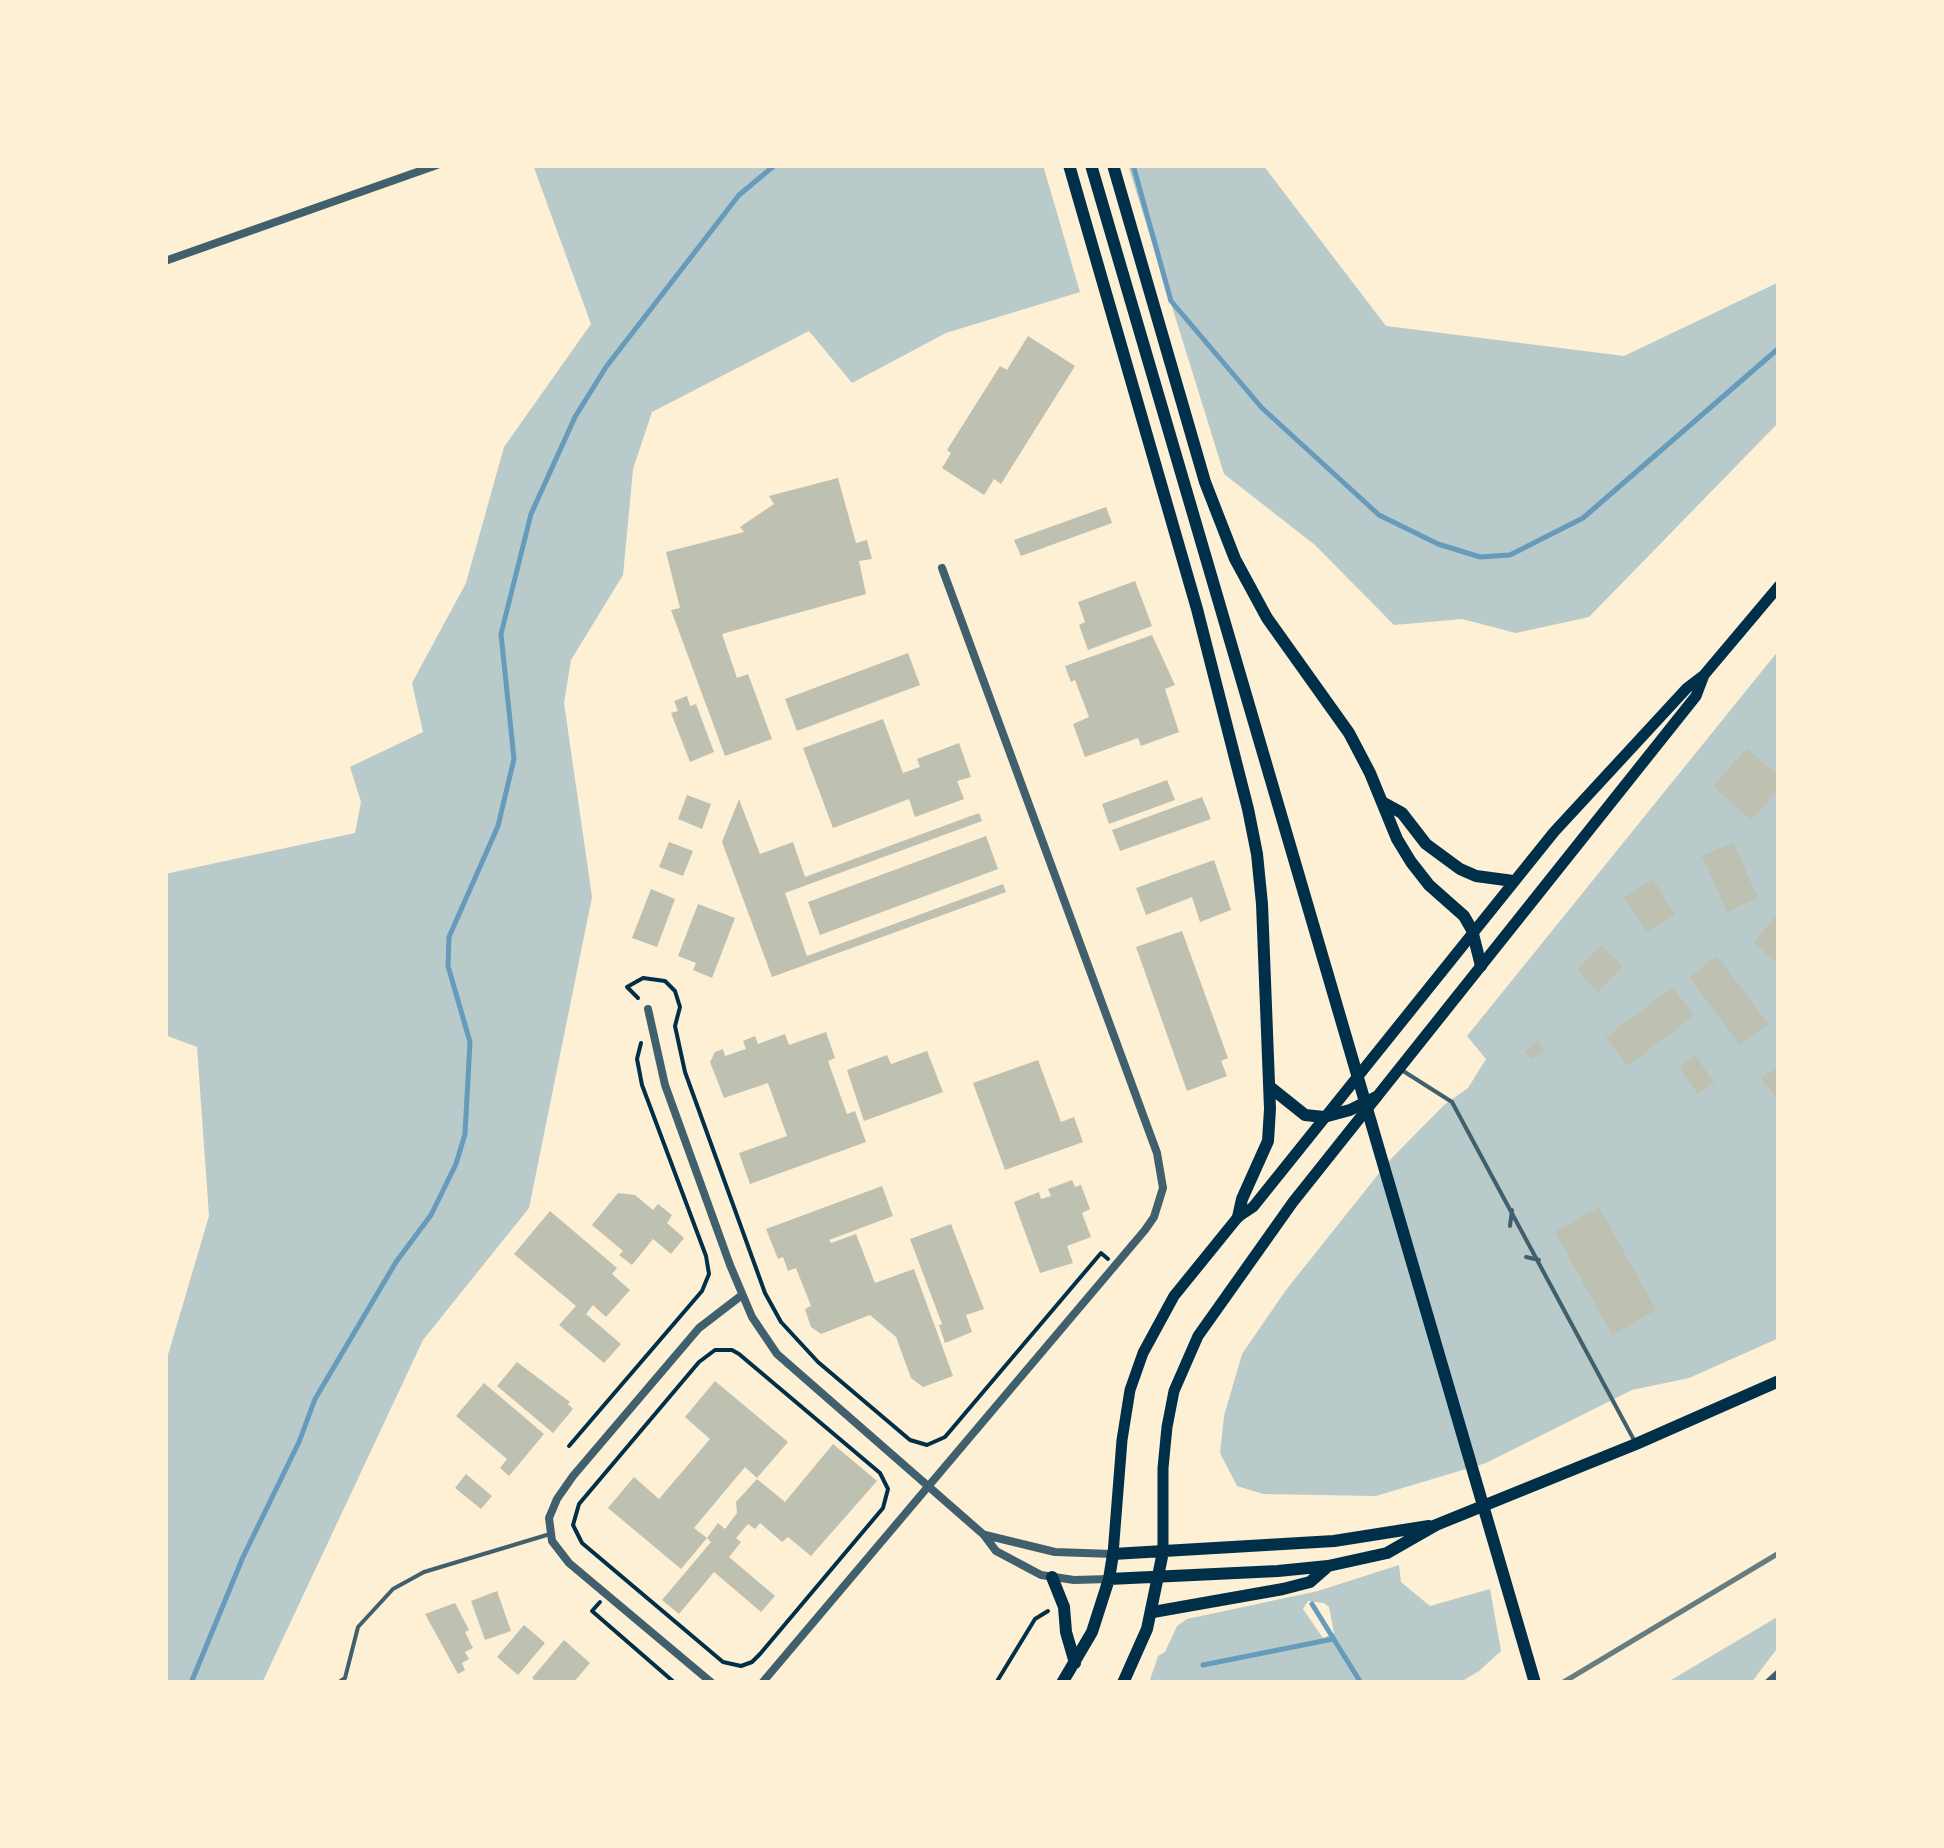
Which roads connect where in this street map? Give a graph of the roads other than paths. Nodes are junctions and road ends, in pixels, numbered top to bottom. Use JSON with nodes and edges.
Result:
{"nodes":[{"id":1,"x":437,"y":165,"type":"edge"},
{"id":2,"x":1069,"y":165,"type":"edge"},
{"id":3,"x":1091,"y":165,"type":"edge"},
{"id":4,"x":1113,"y":165,"type":"edge"},
{"id":5,"x":413,"y":169,"type":"edge"},
{"id":6,"x":165,"y":261,"type":"edge"},
{"id":7,"x":942,"y":568,"type":"dead end"},
{"id":8,"x":1779,"y":586,"type":"edge"},
{"id":9,"x":1704,"y":675,"type":"junction"},
{"id":10,"x":1382,"y":802,"type":"junction"},
{"id":11,"x":1513,"y":880,"type":"junction"},
{"id":12,"x":1472,"y":930,"type":"junction"},
{"id":13,"x":1480,"y":966,"type":"junction"},
{"id":14,"x":648,"y":1009,"type":"road end"},
{"id":15,"x":1399,"y":1068,"type":"junction"},
{"id":16,"x":1270,"y":1087,"type":"junction"},
{"id":17,"x":1376,"y":1098,"type":"junction"},
{"id":18,"x":1324,"y":1117,"type":"junction"},
{"id":19,"x":1512,"y":1209,"type":"junction"},
{"id":20,"x":1238,"y":1216,"type":"junction"},
{"id":21,"x":1510,"y":1226,"type":"dead end"},
{"id":22,"x":1526,"y":1258,"type":"dead end"},
{"id":23,"x":1539,"y":1260,"type":"junction"},
{"id":24,"x":742,"y":1295,"type":"junction"},
{"id":25,"x":1779,"y":1381,"type":"edge"},
{"id":26,"x":1636,"y":1444,"type":"junction"},
{"id":27,"x":929,"y":1487,"type":"junction"},
{"id":28,"x":1436,"y":1524,"type":"junction"},
{"id":29,"x":550,"y":1534,"type":"junction"},
{"id":30,"x":984,"y":1535,"type":"junction"},
{"id":31,"x":1164,"y":1552,"type":"junction"},
{"id":32,"x":1113,"y":1554,"type":"junction"},
{"id":33,"x":1328,"y":1566,"type":"junction"},
{"id":34,"x":1160,"y":1576,"type":"junction"},
{"id":35,"x":1052,"y":1578,"type":"junction"},
{"id":36,"x":1109,"y":1579,"type":"junction"},
{"id":37,"x":1152,"y":1612,"type":"junction"},
{"id":38,"x":1075,"y":1663,"type":"junction"},
{"id":39,"x":1779,"y":1673,"type":"edge"},
{"id":40,"x":347,"y":1680,"type":"edge"},
{"id":41,"x":338,"y":1683,"type":"edge"},
{"id":42,"x":712,"y":1683,"type":"edge"},
{"id":43,"x":762,"y":1683,"type":"edge"},
{"id":44,"x":1062,"y":1683,"type":"edge"},
{"id":45,"x":1123,"y":1683,"type":"edge"},
{"id":46,"x":1535,"y":1683,"type":"edge"},
{"id":47,"x":1768,"y":1683,"type":"edge"}],
"edges":[{"from":1,"to":5,"type":"street"},
{"from":2,"to":16,"type":"main road"},
{"from":3,"to":46,"type":"main road"},
{"from":4,"to":10,"type":"main road"},
{"from":5,"to":6,"type":"street"},
{"from":7,"to":27,"type":"street"},
{"from":8,"to":9,"type":"main road"},
{"from":9,"to":11,"type":"main road"},
{"from":9,"to":13,"type":"main road"},
{"from":10,"to":11,"type":"main road"},
{"from":10,"to":12,"type":"main road"},
{"from":11,"to":12,"type":"main road"},
{"from":12,"to":13,"type":"main road"},
{"from":12,"to":18,"type":"main road"},
{"from":13,"to":15,"type":"main road"},
{"from":14,"to":24,"type":"street"},
{"from":15,"to":17,"type":"main road"},
{"from":15,"to":19,"type":"lane"},
{"from":16,"to":18,"type":"main road"},
{"from":16,"to":20,"type":"main road"},
{"from":17,"to":18,"type":"main road"},
{"from":17,"to":31,"type":"main road"},
{"from":18,"to":20,"type":"main road"},
{"from":19,"to":21,"type":"lane"},
{"from":19,"to":23,"type":"lane"},
{"from":20,"to":32,"type":"main road"},
{"from":22,"to":23,"type":"lane"},
{"from":23,"to":26,"type":"lane"},
{"from":24,"to":27,"type":"street"},
{"from":24,"to":29,"type":"street"},
{"from":25,"to":26,"type":"main road"},
{"from":26,"to":28,"type":"main road"},
{"from":27,"to":30,"type":"street"},
{"from":27,"to":43,"type":"street"},
{"from":28,"to":31,"type":"main road"},
{"from":28,"to":33,"type":"main road"},
{"from":29,"to":40,"type":"lane"},
{"from":29,"to":42,"type":"street"},
{"from":30,"to":32,"type":"street"},
{"from":30,"to":35,"type":"street"},
{"from":31,"to":32,"type":"main road"},
{"from":31,"to":34,"type":"main road"},
{"from":32,"to":36,"type":"main road"},
{"from":33,"to":34,"type":"main road"},
{"from":33,"to":37,"type":"main road"},
{"from":34,"to":36,"type":"main road"},
{"from":34,"to":37,"type":"main road"},
{"from":35,"to":36,"type":"street"},
{"from":35,"to":38,"type":"main road"},
{"from":36,"to":38,"type":"main road"},
{"from":37,"to":45,"type":"main road"},
{"from":38,"to":44,"type":"main road"},
{"from":39,"to":47,"type":"street"},
{"from":40,"to":41,"type":"lane"}]}
